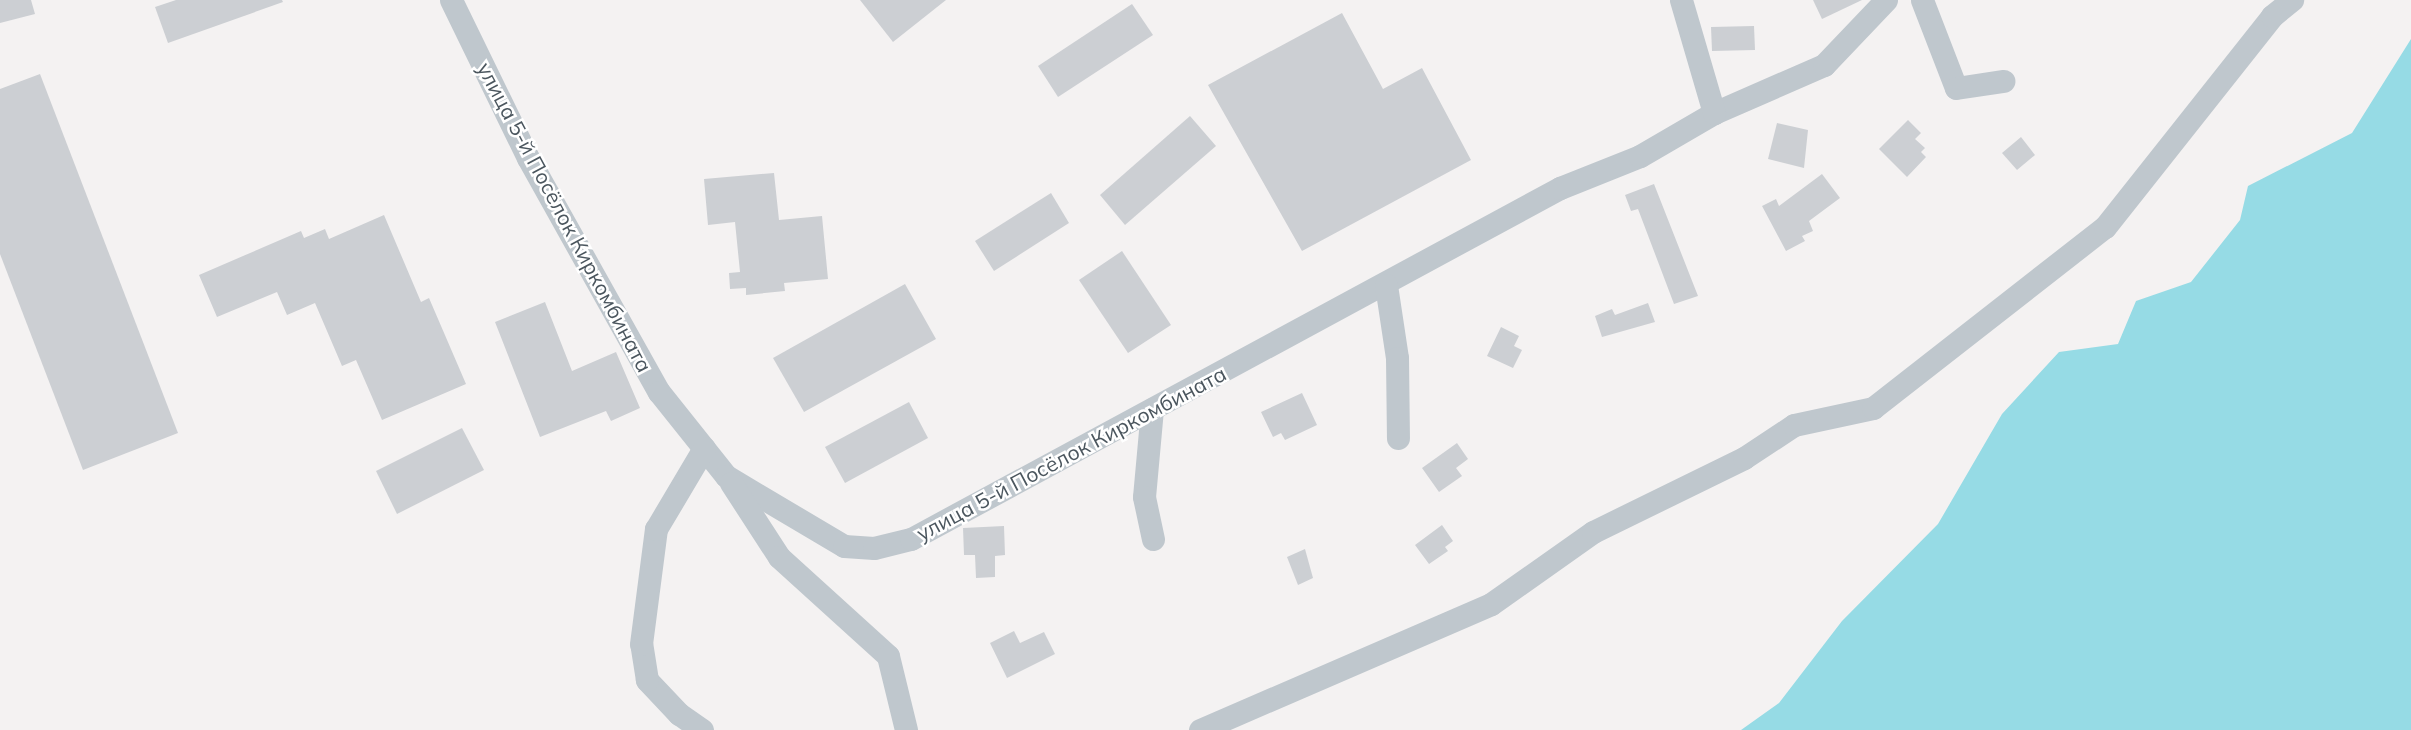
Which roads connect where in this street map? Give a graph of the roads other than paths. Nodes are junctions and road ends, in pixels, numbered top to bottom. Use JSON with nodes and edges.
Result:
{"nodes":[{"id":1,"x":451,"y":0,"type":"edge"},
{"id":2,"x":1681,"y":0,"type":"edge"},
{"id":3,"x":1886,"y":0,"type":"edge"},
{"id":4,"x":1922,"y":0,"type":"edge"},
{"id":5,"x":2292,"y":0,"type":"edge"},
{"id":6,"x":2267,"y":8,"type":"edge"},
{"id":7,"x":2003,"y":81,"type":"dead end"},
{"id":8,"x":1714,"y":113,"type":"junction"},
{"id":9,"x":1386,"y":285,"type":"junction"},
{"id":10,"x":1152,"y":409,"type":"junction"},
{"id":11,"x":1398,"y":438,"type":"dead end"},
{"id":12,"x":704,"y":448,"type":"junction"},
{"id":13,"x":726,"y":476,"type":"junction"},
{"id":14,"x":1153,"y":539,"type":"dead end"},
{"id":15,"x":702,"y":730,"type":"edge"},
{"id":16,"x":906,"y":730,"type":"edge"},
{"id":17,"x":1200,"y":730,"type":"edge"}],
"edges":[{"from":1,"to":12,"type":"street","name":"улица 5-й Посёлок Киркомбината"},
{"from":2,"to":8,"type":"street"},
{"from":3,"to":8,"type":"street","name":"улица 5-й Посёлок Киркомбината"},
{"from":4,"to":7,"type":"street"},
{"from":5,"to":6,"type":"street"},
{"from":6,"to":17,"type":"street"},
{"from":8,"to":9,"type":"street","name":"улица 5-й Посёлок Киркомбината"},
{"from":9,"to":10,"type":"street","name":"улица 5-й Посёлок Киркомбината"},
{"from":9,"to":11,"type":"street"},
{"from":10,"to":13,"type":"street","name":"улица 5-й Посёлок Киркомбината"},
{"from":10,"to":14,"type":"street"},
{"from":12,"to":13,"type":"street","name":"улица 5-й Посёлок Киркомбината"},
{"from":12,"to":15,"type":"street"},
{"from":13,"to":16,"type":"street"}]}
